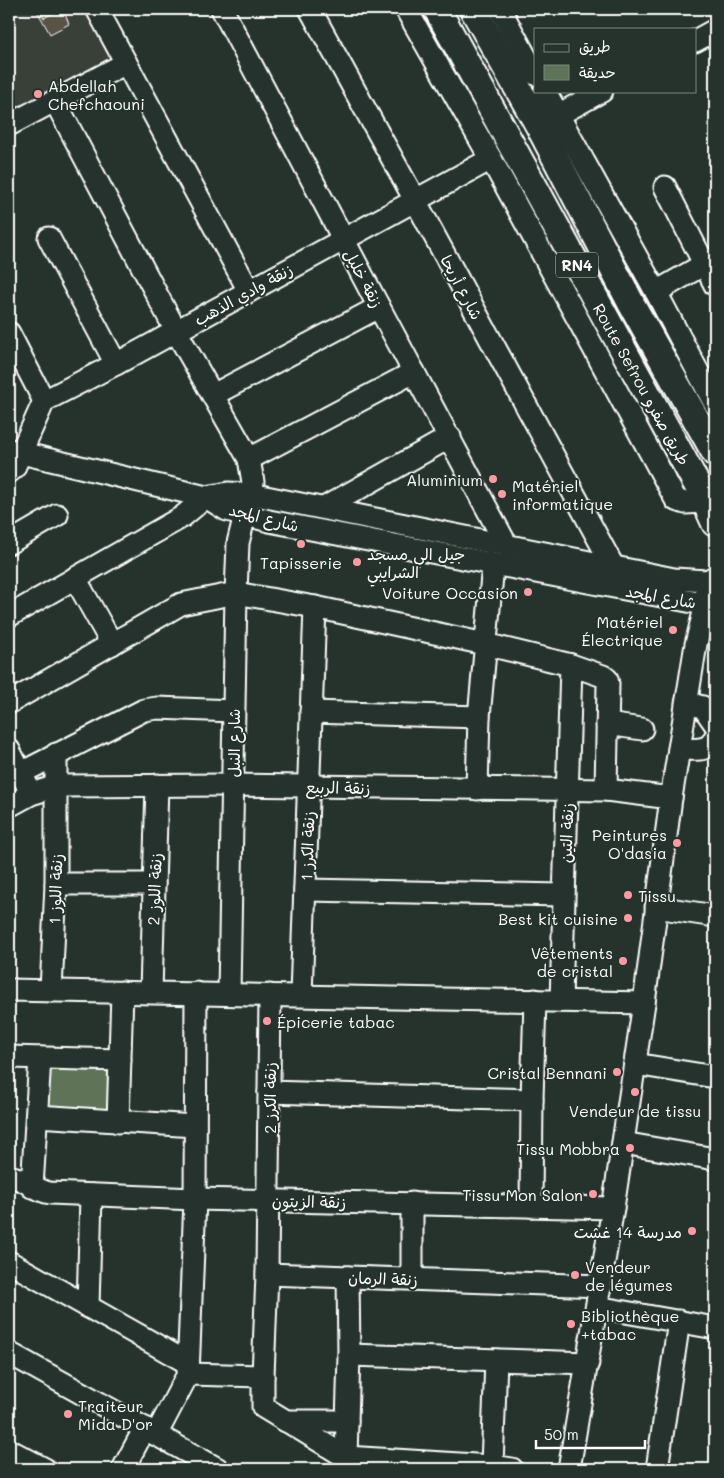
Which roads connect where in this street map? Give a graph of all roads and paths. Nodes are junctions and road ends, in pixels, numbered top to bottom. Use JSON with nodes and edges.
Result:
{"nodes":[{"id":1,"x":97,"y":9,"type":"edge"},
{"id":2,"x":222,"y":9,"type":"edge"},
{"id":3,"x":310,"y":9,"type":"edge"},
{"id":4,"x":406,"y":9,"type":"edge"},
{"id":5,"x":437,"y":9,"type":"edge"},
{"id":6,"x":473,"y":9,"type":"edge"},
{"id":7,"x":500,"y":9,"type":"edge"},
{"id":8,"x":715,"y":30,"type":"edge"},
{"id":9,"x":696,"y":40,"type":"edge"},
{"id":10,"x":126,"y":63,"type":"junction"},
{"id":11,"x":534,"y":72,"type":"edge"},
{"id":12,"x":546,"y":92,"type":"edge"},
{"id":13,"x":600,"y":92,"type":"edge"},
{"id":14,"x":54,"y":101,"type":"junction"},
{"id":15,"x":558,"y":115,"type":"junction"},
{"id":16,"x":9,"y":125,"type":"edge"},
{"id":17,"x":491,"y":159,"type":"junction"},
{"id":18,"x":665,"y":186,"type":"dead end"},
{"id":19,"x":415,"y":200,"type":"junction"},
{"id":20,"x":49,"y":238,"type":"dead end"},
{"id":21,"x":344,"y":239,"type":"junction"},
{"id":22,"x":710,"y":261,"type":"edge"},
{"id":23,"x":715,"y":285,"type":"edge"},
{"id":24,"x":250,"y":291,"type":"junction"},
{"id":25,"x":656,"y":292,"type":"junction"},
{"id":26,"x":379,"y":307,"type":"junction"},
{"id":27,"x":176,"y":331,"type":"junction"},
{"id":28,"x":9,"y":334,"type":"edge"},
{"id":29,"x":116,"y":364,"type":"junction"},
{"id":30,"x":414,"y":372,"type":"junction"},
{"id":31,"x":213,"y":395,"type":"junction"},
{"id":32,"x":44,"y":402,"type":"junction"},
{"id":33,"x":715,"y":404,"type":"edge"},
{"id":34,"x":450,"y":437,"type":"junction"},
{"id":35,"x":15,"y":451,"type":"edge"},
{"id":36,"x":715,"y":453,"type":"edge"},
{"id":37,"x":249,"y":459,"type":"junction"},
{"id":38,"x":9,"y":472,"type":"edge"},
{"id":39,"x":250,"y":494,"type":"junction"},
{"id":40,"x":206,"y":497,"type":"junction"},
{"id":41,"x":324,"y":508,"type":"junction"},
{"id":42,"x":710,"y":512,"type":"edge"},
{"id":43,"x":57,"y":515,"type":"dead end"},
{"id":44,"x":246,"y":515,"type":"junction"},
{"id":45,"x":9,"y":543,"type":"edge"},
{"id":46,"x":508,"y":546,"type":"junction"},
{"id":47,"x":493,"y":564,"type":"junction"},
{"id":48,"x":613,"y":566,"type":"junction"},
{"id":49,"x":75,"y":578,"type":"junction"},
{"id":50,"x":711,"y":579,"type":"edge"},
{"id":51,"x":236,"y":593,"type":"junction"},
{"id":52,"x":710,"y":603,"type":"edge"},
{"id":53,"x":314,"y":608,"type":"junction"},
{"id":54,"x":9,"y":616,"type":"edge"},
{"id":55,"x":112,"y":644,"type":"junction"},
{"id":56,"x":484,"y":644,"type":"junction"},
{"id":57,"x":571,"y":665,"type":"junction"},
{"id":58,"x":9,"y":703,"type":"edge"},
{"id":59,"x":686,"y":703,"type":"junction"},
{"id":60,"x":233,"y":711,"type":"junction"},
{"id":61,"x":311,"y":712,"type":"junction"},
{"id":62,"x":479,"y":717,"type":"junction"},
{"id":63,"x":607,"y":724,"type":"junction"},
{"id":64,"x":715,"y":724,"type":"edge"},
{"id":65,"x":642,"y":729,"type":"dead end"},
{"id":66,"x":715,"y":736,"type":"edge"},
{"id":67,"x":679,"y":749,"type":"junction"},
{"id":68,"x":9,"y":750,"type":"edge"},
{"id":69,"x":56,"y":754,"type":"junction"},
{"id":70,"x":22,"y":773,"type":"junction"},
{"id":71,"x":157,"y":785,"type":"junction"},
{"id":72,"x":232,"y":785,"type":"junction"},
{"id":73,"x":57,"y":786,"type":"junction"},
{"id":74,"x":309,"y":786,"type":"junction"},
{"id":75,"x":477,"y":789,"type":"junction"},
{"id":76,"x":567,"y":790,"type":"junction"},
{"id":77,"x":606,"y":790,"type":"junction"},
{"id":78,"x":31,"y":794,"type":"junction"},
{"id":79,"x":671,"y":798,"type":"junction"},
{"id":80,"x":9,"y":806,"type":"edge"},
{"id":81,"x":56,"y":884,"type":"junction"},
{"id":82,"x":154,"y":884,"type":"junction"},
{"id":83,"x":305,"y":890,"type":"junction"},
{"id":84,"x":563,"y":895,"type":"junction"},
{"id":85,"x":656,"y":906,"type":"junction"},
{"id":86,"x":715,"y":916,"type":"edge"},
{"id":87,"x":9,"y":990,"type":"edge"},
{"id":88,"x":51,"y":991,"type":"junction"},
{"id":89,"x":122,"y":992,"type":"junction"},
{"id":90,"x":151,"y":992,"type":"junction"},
{"id":91,"x":196,"y":994,"type":"junction"},
{"id":92,"x":229,"y":994,"type":"junction"},
{"id":93,"x":270,"y":995,"type":"junction"},
{"id":94,"x":301,"y":996,"type":"junction"},
{"id":95,"x":535,"y":1000,"type":"junction"},
{"id":96,"x":561,"y":1001,"type":"junction"},
{"id":97,"x":644,"y":1004,"type":"junction"},
{"id":98,"x":9,"y":1057,"type":"edge"},
{"id":99,"x":40,"y":1058,"type":"junction"},
{"id":100,"x":120,"y":1060,"type":"junction"},
{"id":101,"x":635,"y":1064,"type":"junction"},
{"id":102,"x":715,"y":1077,"type":"edge"},
{"id":103,"x":269,"y":1092,"type":"junction"},
{"id":104,"x":532,"y":1100,"type":"junction"},
{"id":105,"x":37,"y":1116,"type":"junction"},
{"id":106,"x":118,"y":1122,"type":"junction"},
{"id":107,"x":195,"y":1126,"type":"junction"},
{"id":108,"x":622,"y":1142,"type":"junction"},
{"id":109,"x":715,"y":1159,"type":"edge"},
{"id":110,"x":9,"y":1176,"type":"edge"},
{"id":111,"x":32,"y":1187,"type":"junction"},
{"id":112,"x":92,"y":1195,"type":"junction"},
{"id":113,"x":195,"y":1199,"type":"junction"},
{"id":114,"x":269,"y":1200,"type":"junction"},
{"id":115,"x":412,"y":1203,"type":"junction"},
{"id":116,"x":531,"y":1206,"type":"junction"},
{"id":117,"x":613,"y":1208,"type":"junction"},
{"id":118,"x":9,"y":1262,"type":"edge"},
{"id":119,"x":266,"y":1274,"type":"junction"},
{"id":120,"x":348,"y":1277,"type":"junction"},
{"id":121,"x":412,"y":1279,"type":"junction"},
{"id":122,"x":601,"y":1286,"type":"junction"},
{"id":123,"x":88,"y":1307,"type":"junction"},
{"id":124,"x":597,"y":1307,"type":"junction"},
{"id":125,"x":679,"y":1322,"type":"junction"},
{"id":126,"x":715,"y":1328,"type":"edge"},
{"id":127,"x":9,"y":1353,"type":"edge"},
{"id":128,"x":349,"y":1355,"type":"junction"},
{"id":129,"x":496,"y":1360,"type":"junction"},
{"id":130,"x":588,"y":1363,"type":"junction"},
{"id":131,"x":188,"y":1368,"type":"junction"},
{"id":132,"x":263,"y":1376,"type":"junction"},
{"id":133,"x":286,"y":1421,"type":"junction"},
{"id":134,"x":347,"y":1421,"type":"junction"},
{"id":135,"x":151,"y":1432,"type":"junction"},
{"id":136,"x":9,"y":1450,"type":"edge"},
{"id":137,"x":346,"y":1457,"type":"junction"},
{"id":138,"x":31,"y":1466,"type":"edge"},
{"id":139,"x":498,"y":1468,"type":"edge"},
{"id":140,"x":123,"y":1469,"type":"edge"},
{"id":141,"x":218,"y":1469,"type":"edge"},
{"id":142,"x":365,"y":1469,"type":"edge"},
{"id":143,"x":569,"y":1469,"type":"edge"},
{"id":144,"x":657,"y":1469,"type":"edge"}],
"edges":[{"from":1,"to":10,"type":"street"},
{"from":2,"to":21,"type":"street","name":"زنقة خليل"},
{"from":3,"to":19,"type":"street","name":"شارع أريحا"},
{"from":4,"to":17,"type":"street"},
{"from":5,"to":42,"type":"main road","name":"Route Sefrou طريق صفرو","number":"RN4"},
{"from":6,"to":36,"type":"main road","name":"Route Sefrou طريق صفرو","number":"RN4"},
{"from":7,"to":11,"type":"street"},
{"from":8,"to":9,"type":"street"},
{"from":10,"to":14,"type":"street"},
{"from":10,"to":24,"type":"street"},
{"from":12,"to":15,"type":"street"},
{"from":13,"to":15,"type":"street"},
{"from":14,"to":16,"type":"street"},
{"from":14,"to":27,"type":"street"},
{"from":15,"to":25,"type":"street"},
{"from":17,"to":19,"type":"street","name":"زنقة وادي الذهب"},
{"from":17,"to":42,"type":"street"},
{"from":18,"to":22,"type":"street"},
{"from":19,"to":21,"type":"street","name":"زنقة وادي الذهب"},
{"from":19,"to":48,"type":"street","name":"شارع أريحا"},
{"from":20,"to":29,"type":"street"},
{"from":21,"to":24,"type":"street","name":"زنقة وادي الذهب"},
{"from":21,"to":26,"type":"street","name":"زنقة خليل"},
{"from":22,"to":23,"type":"street"},
{"from":22,"to":25,"type":"street"},
{"from":24,"to":27,"type":"street","name":"زنقة وادي الذهب"},
{"from":25,"to":33,"type":"street"},
{"from":26,"to":30,"type":"street","name":"زنقة خليل"},
{"from":26,"to":31,"type":"street"},
{"from":27,"to":29,"type":"street","name":"زنقة وادي الذهب"},
{"from":27,"to":31,"type":"street"},
{"from":28,"to":32,"type":"street"},
{"from":29,"to":32,"type":"street","name":"زنقة وادي الذهب"},
{"from":30,"to":34,"type":"street","name":"زنقة خليل"},
{"from":30,"to":37,"type":"street"},
{"from":31,"to":37,"type":"street"},
{"from":32,"to":35,"type":"street"},
{"from":34,"to":41,"type":"street"},
{"from":34,"to":46,"type":"street","name":"زنقة خليل"},
{"from":35,"to":38,"type":"street"},
{"from":35,"to":40,"type":"street"},
{"from":37,"to":39,"type":"street","name":"شارع النبل"},
{"from":39,"to":40,"type":"street","name":"شارع المجد"},
{"from":39,"to":41,"type":"street","name":"شارع المجد"},
{"from":39,"to":44,"type":"street","name":"شارع النبل"},
{"from":40,"to":44,"type":"street","name":"شارع المجد"},
{"from":40,"to":49,"type":"street"},
{"from":41,"to":46,"type":"street","name":"شارع المجد"},
{"from":43,"to":45,"type":"street"},
{"from":44,"to":47,"type":"street","name":"شارع المجد"},
{"from":44,"to":51,"type":"street","name":"شارع النبل"},
{"from":46,"to":48,"type":"street","name":"شارع المجد"},
{"from":47,"to":52,"type":"street","name":"شارع المجد"},
{"from":47,"to":56,"type":"street"},
{"from":48,"to":50,"type":"street","name":"شارع المجد"},
{"from":49,"to":54,"type":"street"},
{"from":49,"to":55,"type":"street"},
{"from":50,"to":52,"type":"street"},
{"from":51,"to":53,"type":"street"},
{"from":51,"to":55,"type":"street"},
{"from":51,"to":60,"type":"street","name":"شارع النبل"},
{"from":52,"to":59,"type":"street"},
{"from":53,"to":56,"type":"street"},
{"from":53,"to":61,"type":"street","name":"زنقة الكرز 1"},
{"from":55,"to":58,"type":"street"},
{"from":56,"to":57,"type":"street"},
{"from":56,"to":62,"type":"street"},
{"from":57,"to":63,"type":"street"},
{"from":57,"to":76,"type":"street","name":"زنقة التين"},
{"from":59,"to":64,"type":"street"},
{"from":59,"to":67,"type":"street"},
{"from":60,"to":69,"type":"street"},
{"from":60,"to":72,"type":"street","name":"شارع النبل"},
{"from":61,"to":62,"type":"street"},
{"from":61,"to":74,"type":"street","name":"زنقة الكرز 1"},
{"from":62,"to":75,"type":"street"},
{"from":63,"to":65,"type":"street"},
{"from":63,"to":77,"type":"street"},
{"from":66,"to":67,"type":"street"},
{"from":67,"to":79,"type":"street"},
{"from":68,"to":70,"type":"street"},
{"from":69,"to":70,"type":"street"},
{"from":69,"to":73,"type":"street","name":"زنقة اللوز 1"},
{"from":70,"to":78,"type":"street"},
{"from":71,"to":72,"type":"street","name":"زنقة الربيع"},
{"from":71,"to":73,"type":"street","name":"زنقة الربيع"},
{"from":71,"to":82,"type":"street","name":"زنقة اللوز 2"},
{"from":72,"to":74,"type":"street","name":"زنقة الربيع"},
{"from":72,"to":92,"type":"street","name":"شارع النبل"},
{"from":73,"to":78,"type":"street","name":"زنقة الربيع"},
{"from":73,"to":81,"type":"street","name":"زنقة اللوز 1"},
{"from":74,"to":75,"type":"street","name":"زنقة الربيع"},
{"from":74,"to":83,"type":"street","name":"زنقة الكرز 1"},
{"from":75,"to":76,"type":"street","name":"زنقة الربيع"},
{"from":76,"to":77,"type":"street","name":"زنقة الربيع"},
{"from":76,"to":84,"type":"street","name":"زنقة التين"},
{"from":77,"to":79,"type":"street","name":"زنقة الربيع"},
{"from":78,"to":80,"type":"street","name":"زنقة الربيع"},
{"from":79,"to":85,"type":"street"},
{"from":81,"to":82,"type":"street"},
{"from":81,"to":88,"type":"street","name":"زنقة اللوز 1"},
{"from":82,"to":90,"type":"street","name":"زنقة اللوز 2"},
{"from":83,"to":84,"type":"street"},
{"from":83,"to":94,"type":"street","name":"زنقة الكرز 1"},
{"from":84,"to":96,"type":"street","name":"زنقة التين"},
{"from":85,"to":86,"type":"street"},
{"from":85,"to":97,"type":"street"},
{"from":87,"to":88,"type":"street"},
{"from":88,"to":89,"type":"street"},
{"from":89,"to":90,"type":"street"},
{"from":89,"to":100,"type":"street"},
{"from":90,"to":91,"type":"street"},
{"from":91,"to":92,"type":"street"},
{"from":91,"to":107,"type":"street"},
{"from":92,"to":93,"type":"street"},
{"from":93,"to":94,"type":"street"},
{"from":93,"to":103,"type":"street","name":"زنقة الكرز 2"},
{"from":94,"to":95,"type":"street"},
{"from":95,"to":96,"type":"street"},
{"from":95,"to":104,"type":"street"},
{"from":96,"to":97,"type":"street"},
{"from":97,"to":101,"type":"street"},
{"from":98,"to":99,"type":"street"},
{"from":99,"to":100,"type":"street"},
{"from":99,"to":105,"type":"street"},
{"from":100,"to":106,"type":"street"},
{"from":101,"to":102,"type":"street"},
{"from":101,"to":108,"type":"street"},
{"from":103,"to":104,"type":"street"},
{"from":103,"to":114,"type":"street","name":"زنقة الكرز 2"},
{"from":104,"to":116,"type":"street"},
{"from":105,"to":106,"type":"street"},
{"from":105,"to":111,"type":"street"},
{"from":106,"to":107,"type":"street"},
{"from":107,"to":113,"type":"street"},
{"from":108,"to":109,"type":"street"},
{"from":108,"to":117,"type":"street"},
{"from":110,"to":111,"type":"street","name":"زنقة الزيتون"},
{"from":111,"to":112,"type":"street","name":"زنقة الزيتون"},
{"from":112,"to":113,"type":"street","name":"زنقة الزيتون"},
{"from":112,"to":123,"type":"street"},
{"from":113,"to":114,"type":"street","name":"زنقة الزيتون"},
{"from":113,"to":131,"type":"street"},
{"from":114,"to":115,"type":"street","name":"زنقة الزيتون"},
{"from":114,"to":119,"type":"street","name":"زنقة الكرز 2"},
{"from":115,"to":116,"type":"street","name":"زنقة الزيتون"},
{"from":115,"to":121,"type":"street"},
{"from":116,"to":117,"type":"street","name":"زنقة الزيتون"},
{"from":117,"to":122,"type":"street"},
{"from":118,"to":123,"type":"street"},
{"from":119,"to":120,"type":"street","name":"زنقة الرمان"},
{"from":119,"to":132,"type":"street"},
{"from":120,"to":121,"type":"street","name":"زنقة الرمان"},
{"from":120,"to":128,"type":"street"},
{"from":121,"to":122,"type":"street","name":"زنقة الرمان"},
{"from":122,"to":124,"type":"street"},
{"from":123,"to":131,"type":"street"},
{"from":124,"to":125,"type":"street"},
{"from":124,"to":130,"type":"street"},
{"from":125,"to":126,"type":"street"},
{"from":125,"to":144,"type":"street"},
{"from":127,"to":135,"type":"street"},
{"from":128,"to":129,"type":"street"},
{"from":128,"to":134,"type":"street"},
{"from":129,"to":130,"type":"street"},
{"from":129,"to":139,"type":"street"},
{"from":130,"to":143,"type":"street"},
{"from":131,"to":132,"type":"street"},
{"from":131,"to":135,"type":"street"},
{"from":132,"to":133,"type":"street"},
{"from":133,"to":134,"type":"street"},
{"from":133,"to":137,"type":"street"},
{"from":134,"to":137,"type":"street"},
{"from":135,"to":140,"type":"street"},
{"from":135,"to":141,"type":"street"},
{"from":136,"to":138,"type":"street"},
{"from":137,"to":139,"type":"street"},
{"from":137,"to":142,"type":"street"}]}
